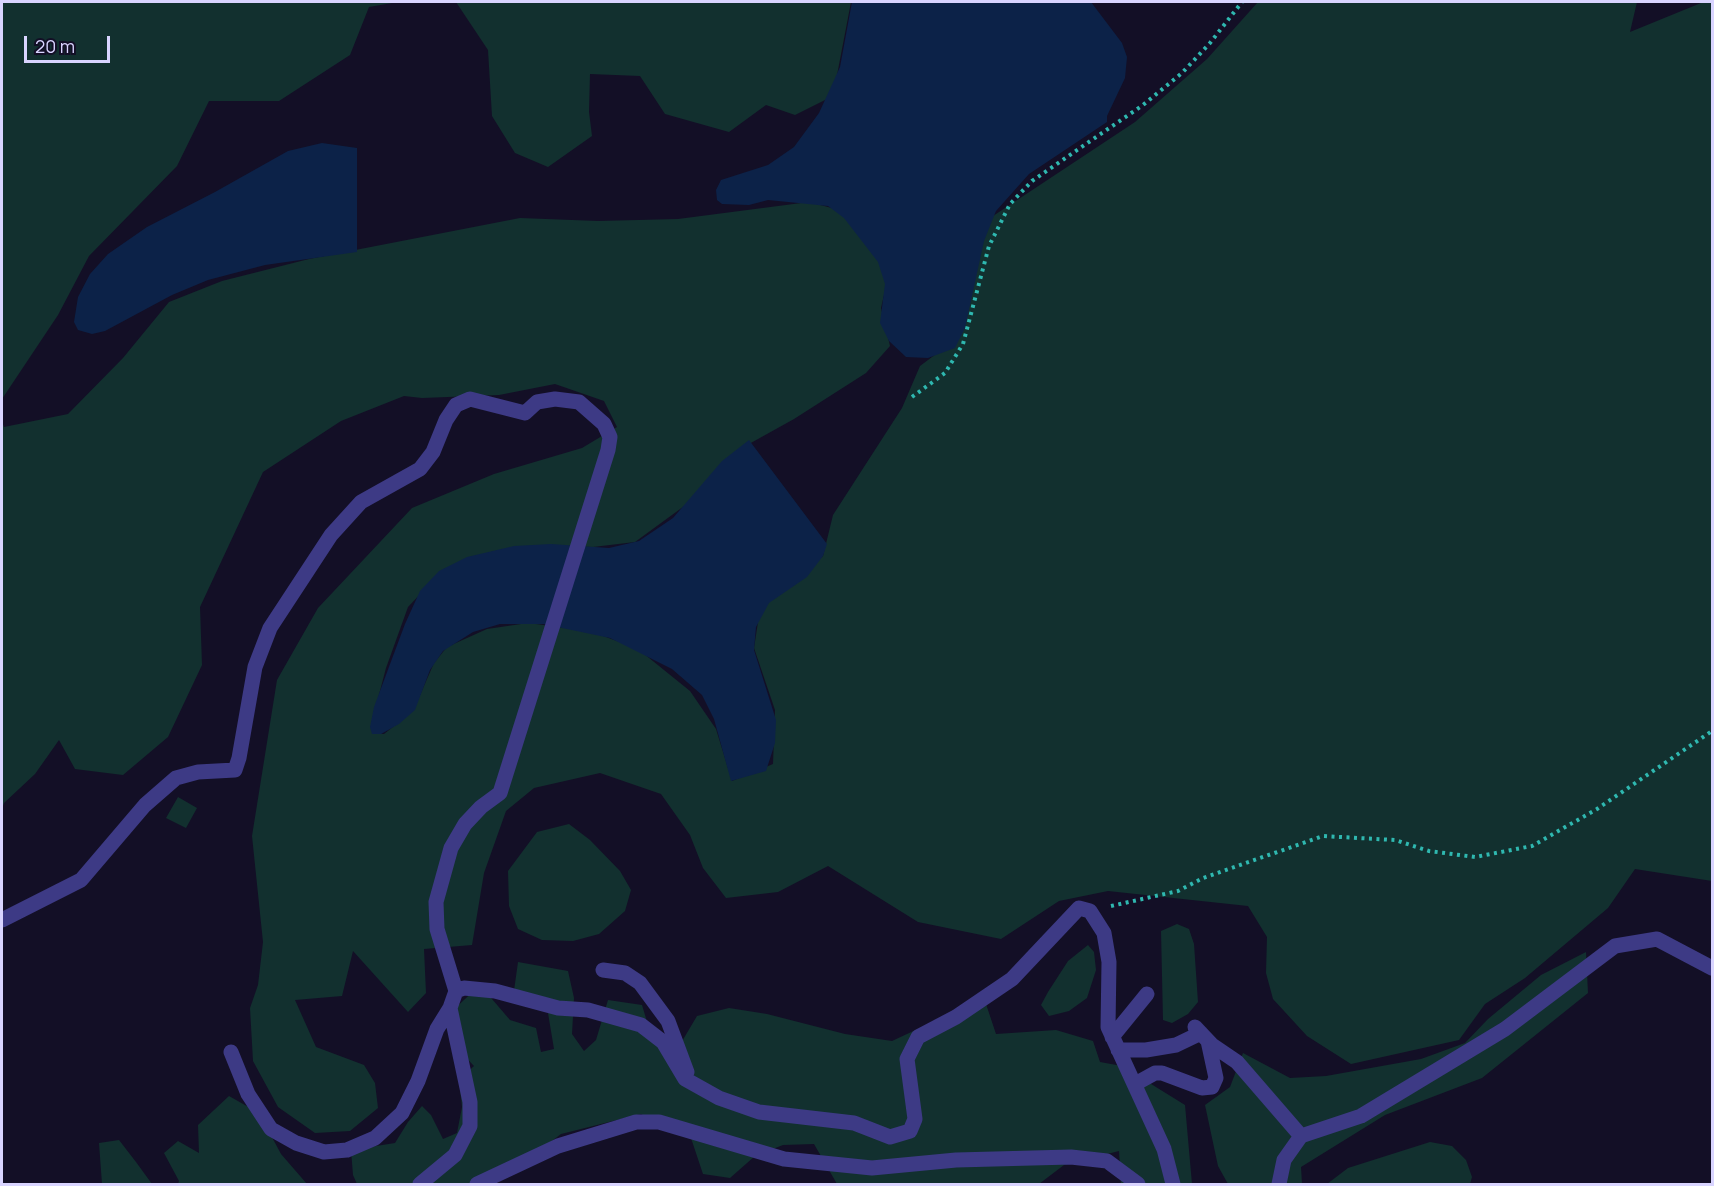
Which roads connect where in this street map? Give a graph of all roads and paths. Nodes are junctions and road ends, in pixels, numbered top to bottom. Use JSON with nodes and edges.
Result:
{"nodes":[{"id":1,"x":1242,"y":2,"type":"edge"},
{"id":2,"x":912,"y":397,"type":"dead end"},
{"id":3,"x":1713,"y":731,"type":"edge"},
{"id":4,"x":1090,"y":911,"type":"junction"},
{"id":5,"x":2,"y":920,"type":"edge"},
{"id":6,"x":1713,"y":968,"type":"edge"},
{"id":7,"x":603,"y":970,"type":"dead end"},
{"id":8,"x":456,"y":991,"type":"junction"},
{"id":9,"x":1147,"y":994,"type":"dead end"},
{"id":10,"x":450,"y":1008,"type":"junction"},
{"id":11,"x":1201,"y":1034,"type":"junction"},
{"id":12,"x":1115,"y":1043,"type":"junction"},
{"id":13,"x":231,"y":1052,"type":"dead end"},
{"id":14,"x":689,"y":1081,"type":"junction"},
{"id":15,"x":1135,"y":1084,"type":"junction"},
{"id":16,"x":1302,"y":1136,"type":"junction"},
{"id":17,"x":420,"y":1185,"type":"edge"},
{"id":18,"x":477,"y":1185,"type":"edge"},
{"id":19,"x":1138,"y":1185,"type":"edge"},
{"id":20,"x":1173,"y":1185,"type":"edge"},
{"id":21,"x":1279,"y":1185,"type":"edge"}],
"edges":[{"from":1,"to":2,"type":"path"},
{"from":3,"to":4,"type":"path"},
{"from":4,"to":12,"type":"lane"},
{"from":4,"to":14,"type":"lane"},
{"from":5,"to":8,"type":"lane"},
{"from":6,"to":16,"type":"lane"},
{"from":7,"to":14,"type":"lane"},
{"from":8,"to":10,"type":"lane"},
{"from":8,"to":14,"type":"lane"},
{"from":9,"to":12,"type":"lane"},
{"from":10,"to":13,"type":"lane"},
{"from":10,"to":17,"type":"lane"},
{"from":11,"to":12,"type":"lane"},
{"from":11,"to":15,"type":"lane"},
{"from":11,"to":16,"type":"lane"},
{"from":12,"to":15,"type":"lane"},
{"from":15,"to":20,"type":"lane"},
{"from":16,"to":21,"type":"lane"},
{"from":18,"to":19,"type":"lane"}]}
